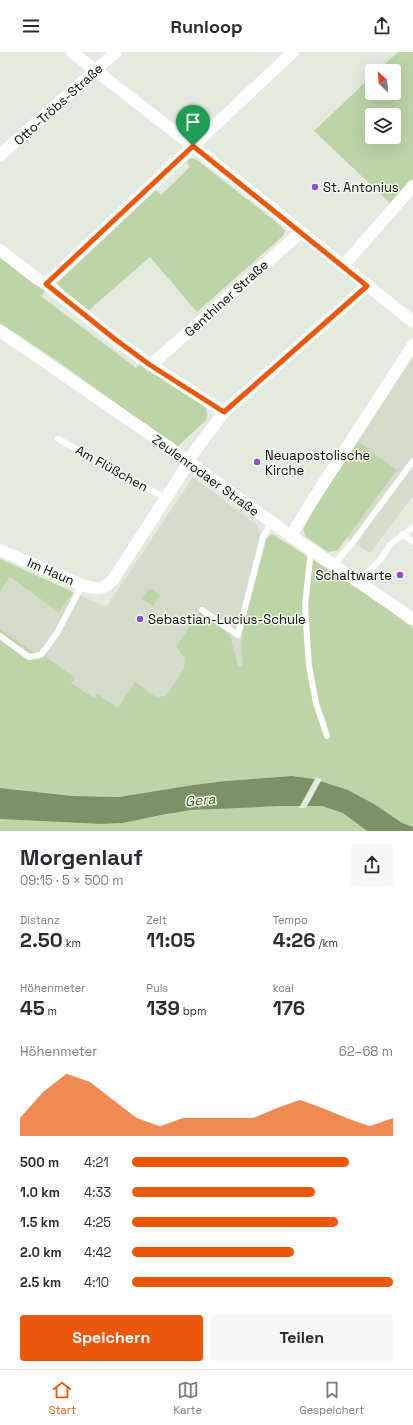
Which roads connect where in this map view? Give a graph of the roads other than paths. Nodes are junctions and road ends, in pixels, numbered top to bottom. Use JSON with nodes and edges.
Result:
{"nodes":[{"id":1,"x":72,"y":52,"type":"edge"},
{"id":2,"x":116,"y":52,"type":"edge"},
{"id":3,"x":293,"y":52,"type":"edge"},
{"id":4,"x":95,"y":71,"type":"junction"},
{"id":5,"x":193,"y":146,"type":"junction"},
{"id":6,"x":0,"y":156,"type":"edge"},
{"id":7,"x":413,"y":186,"type":"edge"},
{"id":8,"x":301,"y":232,"type":"junction"},
{"id":9,"x":0,"y":250,"type":"edge"},
{"id":10,"x":343,"y":266,"type":"junction"},
{"id":11,"x":46,"y":284,"type":"junction"},
{"id":12,"x":367,"y":286,"type":"junction"},
{"id":13,"x":413,"y":322,"type":"edge"},
{"id":14,"x":0,"y":331,"type":"edge"},
{"id":15,"x":413,"y":345,"type":"edge"},
{"id":16,"x":150,"y":365,"type":"junction"},
{"id":17,"x":224,"y":412,"type":"junction"},
{"id":18,"x":58,"y":439,"type":"dead end"},
{"id":19,"x":413,"y":461,"type":"edge"},
{"id":20,"x":188,"y":462,"type":"junction"},
{"id":21,"x":165,"y":498,"type":"junction"},
{"id":22,"x":272,"y":522,"type":"junction"},
{"id":23,"x":413,"y":527,"type":"edge"},
{"id":24,"x":402,"y":534,"type":"junction"},
{"id":25,"x":291,"y":536,"type":"junction"},
{"id":26,"x":413,"y":542,"type":"edge"},
{"id":27,"x":311,"y":549,"type":"junction"},
{"id":28,"x":0,"y":550,"type":"edge"},
{"id":29,"x":334,"y":564,"type":"junction"},
{"id":30,"x":359,"y":581,"type":"junction"},
{"id":31,"x":82,"y":585,"type":"junction"},
{"id":32,"x":202,"y":610,"type":"dead end"},
{"id":33,"x":413,"y":619,"type":"edge"},
{"id":34,"x":0,"y":636,"type":"edge"},
{"id":35,"x":328,"y":736,"type":"dead end"}],
"edges":[{"from":1,"to":4,"type":"street"},
{"from":2,"to":4,"type":"street","name":"Otto-Tröbs-Straße"},
{"from":3,"to":5,"type":"street"},
{"from":4,"to":5,"type":"street"},
{"from":4,"to":6,"type":"street","name":"Otto-Tröbs-Straße"},
{"from":5,"to":8,"type":"street"},
{"from":5,"to":11,"type":"street"},
{"from":7,"to":10,"type":"street"},
{"from":8,"to":10,"type":"street"},
{"from":8,"to":16,"type":"street","name":"Genthiner Straße"},
{"from":9,"to":11,"type":"street"},
{"from":10,"to":12,"type":"street"},
{"from":11,"to":16,"type":"street"},
{"from":12,"to":13,"type":"street"},
{"from":12,"to":17,"type":"street"},
{"from":14,"to":20,"type":"street","name":"Zeulenrodaer Straße"},
{"from":15,"to":25,"type":"street"},
{"from":16,"to":17,"type":"street"},
{"from":17,"to":20,"type":"street"},
{"from":18,"to":21,"type":"lane","name":"Am Flüßchen"},
{"from":19,"to":29,"type":"lane"},
{"from":20,"to":21,"type":"street"},
{"from":20,"to":22,"type":"street","name":"Zeulenrodaer Straße"},
{"from":21,"to":31,"type":"street","name":"Im Haun"},
{"from":22,"to":25,"type":"street","name":"Zeulenrodaer Straße"},
{"from":22,"to":32,"type":"lane"},
{"from":23,"to":24,"type":"lane"},
{"from":24,"to":26,"type":"lane"},
{"from":24,"to":30,"type":"lane"},
{"from":25,"to":27,"type":"street","name":"Zeulenrodaer Straße"},
{"from":27,"to":29,"type":"street","name":"Zeulenrodaer Straße"},
{"from":27,"to":35,"type":"lane"},
{"from":28,"to":31,"type":"street","name":"Im Haun"},
{"from":29,"to":30,"type":"street","name":"Zeulenrodaer Straße"},
{"from":30,"to":33,"type":"street","name":"Zeulenrodaer Straße"},
{"from":31,"to":34,"type":"lane"}]}
